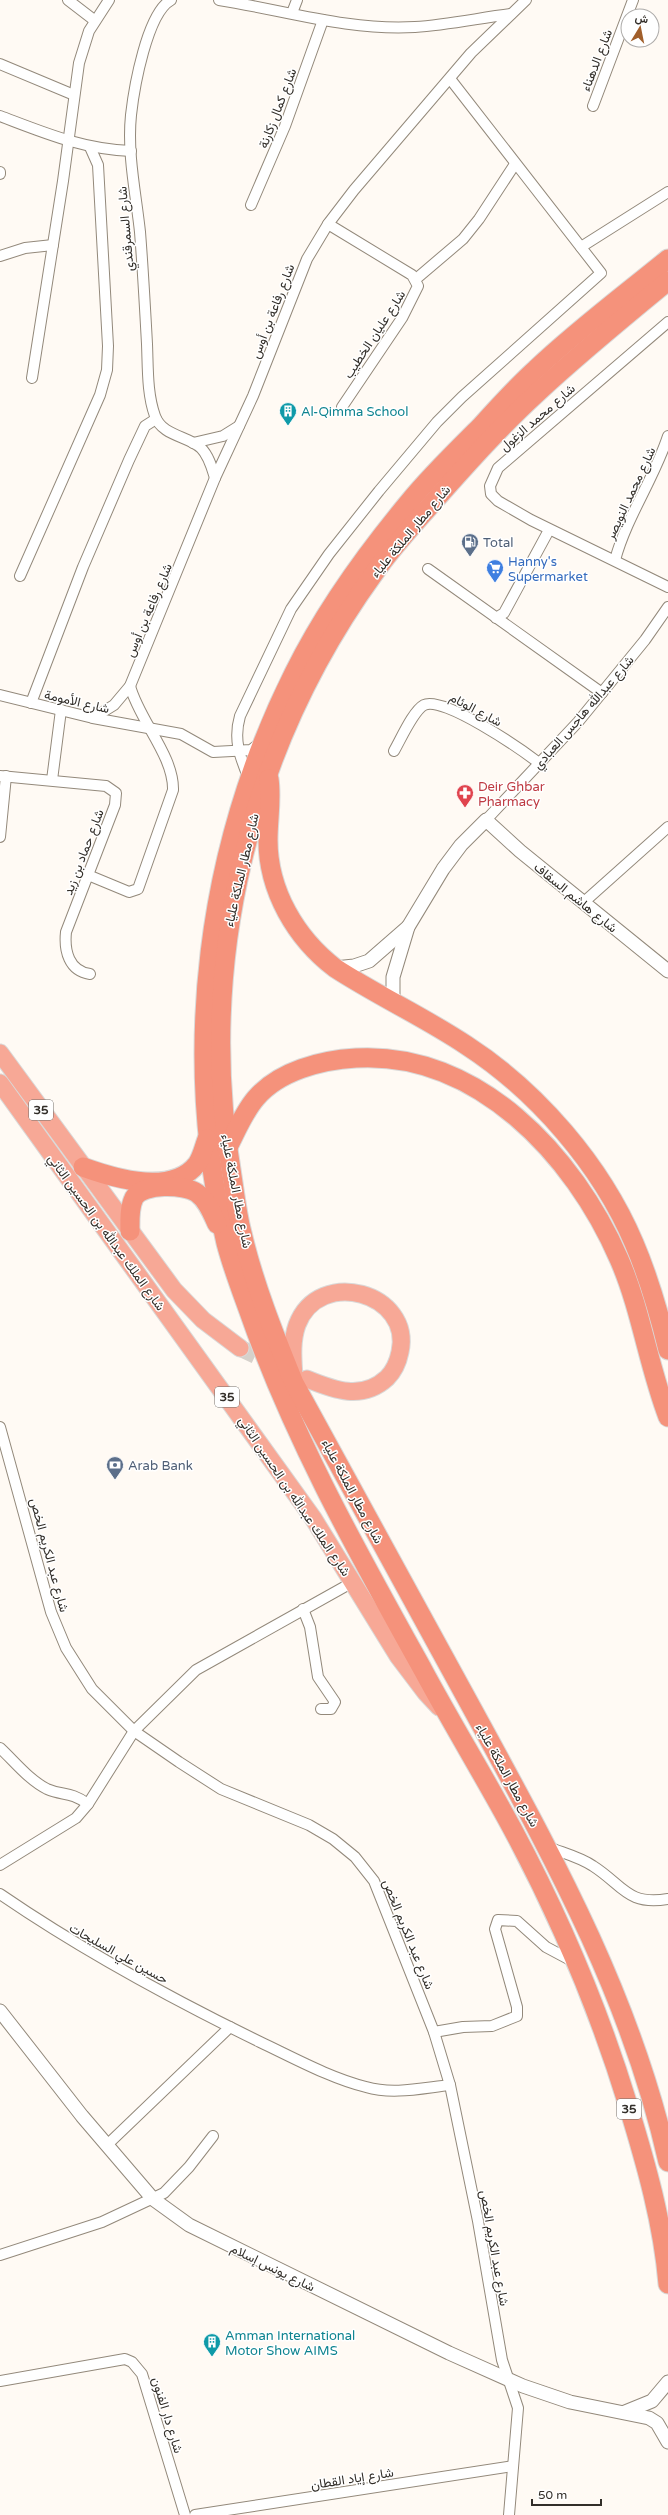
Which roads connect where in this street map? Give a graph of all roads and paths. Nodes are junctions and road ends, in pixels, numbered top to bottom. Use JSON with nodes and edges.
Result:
{"nodes":[{"id":1,"x":68,"y":0,"type":"edge"},
{"id":2,"x":109,"y":0,"type":"edge"},
{"id":3,"x":171,"y":0,"type":"edge"},
{"id":4,"x":219,"y":0,"type":"edge"},
{"id":5,"x":297,"y":0,"type":"edge"},
{"id":6,"x":526,"y":0,"type":"edge"},
{"id":7,"x":633,"y":0,"type":"edge"},
{"id":8,"x":292,"y":12,"type":"junction"},
{"id":9,"x":511,"y":14,"type":"junction"},
{"id":10,"x":94,"y":20,"type":"junction"},
{"id":11,"x":323,"y":20,"type":"junction"},
{"id":12,"x":0,"y":64,"type":"edge"},
{"id":13,"x":451,"y":80,"type":"junction"},
{"id":14,"x":74,"y":94,"type":"junction"},
{"id":15,"x":593,"y":106,"type":"dead end"},
{"id":16,"x":0,"y":116,"type":"edge"},
{"id":17,"x":68,"y":142,"type":"junction"},
{"id":18,"x":90,"y":147,"type":"junction"},
{"id":19,"x":131,"y":151,"type":"junction"},
{"id":20,"x":515,"y":164,"type":"junction"},
{"id":21,"x":668,"y":192,"type":"edge"},
{"id":22,"x":251,"y":205,"type":"dead end"},
{"id":23,"x":328,"y":224,"type":"junction"},
{"id":24,"x":53,"y":245,"type":"junction"},
{"id":25,"x":582,"y":247,"type":"junction"},
{"id":26,"x":0,"y":256,"type":"edge"},
{"id":27,"x":668,"y":259,"type":"edge"},
{"id":28,"x":416,"y":280,"type":"junction"},
{"id":29,"x":668,"y":281,"type":"edge"},
{"id":30,"x":668,"y":322,"type":"edge"},
{"id":31,"x":32,"y":378,"type":"dead end"},
{"id":32,"x":342,"y":407,"type":"dead end"},
{"id":33,"x":156,"y":419,"type":"junction"},
{"id":34,"x":239,"y":426,"type":"junction"},
{"id":35,"x":668,"y":436,"type":"edge"},
{"id":36,"x":193,"y":443,"type":"junction"},
{"id":37,"x":215,"y":478,"type":"junction"},
{"id":38,"x":549,"y":530,"type":"junction"},
{"id":39,"x":615,"y":560,"type":"junction"},
{"id":40,"x":428,"y":569,"type":"dead end"},
{"id":41,"x":20,"y":576,"type":"dead end"},
{"id":42,"x":668,"y":587,"type":"edge"},
{"id":43,"x":668,"y":607,"type":"edge"},
{"id":44,"x":496,"y":618,"type":"junction"},
{"id":45,"x":130,"y":686,"type":"junction"},
{"id":46,"x":602,"y":693,"type":"junction"},
{"id":47,"x":0,"y":695,"type":"edge"},
{"id":48,"x":31,"y":703,"type":"junction"},
{"id":49,"x":61,"y":710,"type":"junction"},
{"id":50,"x":94,"y":718,"type":"junction"},
{"id":51,"x":149,"y":730,"type":"junction"},
{"id":52,"x":264,"y":739,"type":"junction"},
{"id":53,"x":238,"y":751,"type":"junction"},
{"id":54,"x":394,"y":751,"type":"dead end"},
{"id":55,"x":539,"y":764,"type":"junction"},
{"id":56,"x":268,"y":774,"type":"junction"},
{"id":57,"x":3,"y":776,"type":"edge"},
{"id":58,"x":250,"y":779,"type":"junction"},
{"id":59,"x":52,"y":780,"type":"junction"},
{"id":60,"x":486,"y":820,"type":"junction"},
{"id":61,"x":668,"y":827,"type":"edge"},
{"id":62,"x":0,"y":837,"type":"edge"},
{"id":63,"x":88,"y":875,"type":"junction"},
{"id":64,"x":584,"y":902,"type":"junction"},
{"id":65,"x":408,"y":927,"type":"junction"},
{"id":66,"x":335,"y":968,"type":"junction"},
{"id":67,"x":668,"y":971,"type":"edge"},
{"id":68,"x":90,"y":974,"type":"dead end"},
{"id":69,"x":393,"y":1002,"type":"junction"},
{"id":70,"x":0,"y":1053,"type":"edge"},
{"id":71,"x":0,"y":1083,"type":"edge"},
{"id":72,"x":208,"y":1133,"type":"junction"},
{"id":73,"x":227,"y":1150,"type":"junction"},
{"id":74,"x":84,"y":1167,"type":"junction"},
{"id":75,"x":130,"y":1232,"type":"junction"},
{"id":76,"x":227,"y":1248,"type":"junction"},
{"id":77,"x":240,"y":1348,"type":"tunnel mouth"},
{"id":78,"x":668,"y":1350,"type":"edge"},
{"id":79,"x":301,"y":1381,"type":"junction"},
{"id":80,"x":668,"y":1417,"type":"edge"},
{"id":81,"x":0,"y":1427,"type":"edge"},
{"id":82,"x":354,"y":1582,"type":"junction"},
{"id":83,"x":303,"y":1609,"type":"junction"},
{"id":84,"x":321,"y":1709,"type":"dead end"},
{"id":85,"x":448,"y":1715,"type":"junction"},
{"id":86,"x":134,"y":1731,"type":"junction"},
{"id":87,"x":0,"y":1748,"type":"edge"},
{"id":88,"x":88,"y":1804,"type":"junction"},
{"id":89,"x":548,"y":1847,"type":"junction"},
{"id":90,"x":571,"y":1856,"type":"junction"},
{"id":91,"x":0,"y":1865,"type":"edge"},
{"id":92,"x":562,"y":1874,"type":"junction"},
{"id":93,"x":0,"y":1894,"type":"edge"},
{"id":94,"x":668,"y":1899,"type":"edge"},
{"id":95,"x":567,"y":1940,"type":"junction"},
{"id":96,"x":551,"y":1950,"type":"junction"},
{"id":97,"x":578,"y":1964,"type":"junction"},
{"id":98,"x":0,"y":2011,"type":"edge"},
{"id":99,"x":230,"y":2027,"type":"junction"},
{"id":100,"x":434,"y":2032,"type":"junction"},
{"id":101,"x":450,"y":2085,"type":"junction"},
{"id":102,"x":213,"y":2136,"type":"dead end"},
{"id":103,"x":107,"y":2144,"type":"junction"},
{"id":104,"x":668,"y":2162,"type":"edge"},
{"id":105,"x":153,"y":2199,"type":"junction"},
{"id":106,"x":0,"y":2255,"type":"edge"},
{"id":107,"x":668,"y":2284,"type":"edge"},
{"id":108,"x":507,"y":2380,"type":"junction"},
{"id":109,"x":0,"y":2381,"type":"edge"},
{"id":110,"x":668,"y":2382,"type":"edge"},
{"id":111,"x":623,"y":2412,"type":"junction"},
{"id":112,"x":668,"y":2442,"type":"edge"},
{"id":113,"x":513,"y":2466,"type":"junction"},
{"id":114,"x":185,"y":2515,"type":"edge"},
{"id":115,"x":196,"y":2515,"type":"edge"},
{"id":116,"x":509,"y":2515,"type":"edge"}],
"edges":[{"from":1,"to":10,"type":"street"},
{"from":2,"to":10,"type":"street"},
{"from":3,"to":19,"type":"street","name":"شارع السمرقندي"},
{"from":4,"to":8,"type":"street"},
{"from":5,"to":8,"type":"street"},
{"from":6,"to":9,"type":"street","name":"شارع رفاعة بن أوس"},
{"from":7,"to":15,"type":"street","name":"شارع الدهناء"},
{"from":8,"to":11,"type":"street"},
{"from":9,"to":11,"type":"street"},
{"from":9,"to":13,"type":"street","name":"شارع رفاعة بن أوس"},
{"from":10,"to":14,"type":"street"},
{"from":11,"to":22,"type":"street","name":"شارع كمال زكارنة"},
{"from":12,"to":14,"type":"street"},
{"from":13,"to":20,"type":"street"},
{"from":13,"to":23,"type":"street","name":"شارع رفاعة بن أوس"},
{"from":14,"to":17,"type":"street"},
{"from":16,"to":17,"type":"street"},
{"from":17,"to":18,"type":"street"},
{"from":17,"to":24,"type":"street"},
{"from":18,"to":19,"type":"street"},
{"from":18,"to":41,"type":"street"},
{"from":19,"to":33,"type":"street","name":"شارع السمرقندي"},
{"from":20,"to":25,"type":"street"},
{"from":20,"to":28,"type":"street"},
{"from":21,"to":25,"type":"street"},
{"from":23,"to":28,"type":"street","name":"شارع عليان الخطيب"},
{"from":23,"to":34,"type":"street","name":"شارع رفاعة بن أوس"},
{"from":24,"to":26,"type":"street"},
{"from":24,"to":31,"type":"street"},
{"from":25,"to":53,"type":"street"},
{"from":27,"to":52,"type":"highway","name":"شارع مطار الملكة علياء"},
{"from":28,"to":32,"type":"street","name":"شارع عليان الخطيب"},
{"from":29,"to":56,"type":"highway","name":"شارع مطار الملكة علياء"},
{"from":30,"to":38,"type":"street","name":"شارع محمد الزغول"},
{"from":33,"to":36,"type":"street"},
{"from":33,"to":48,"type":"street"},
{"from":34,"to":36,"type":"street"},
{"from":34,"to":37,"type":"street","name":"شارع رفاعة بن أوس"},
{"from":35,"to":39,"type":"street","name":"شارع محمد النويصر"},
{"from":36,"to":37,"type":"street"},
{"from":37,"to":45,"type":"street","name":"شارع رفاعة بن أوس"},
{"from":38,"to":39,"type":"street","name":"شارع محمد الزغول"},
{"from":38,"to":44,"type":"street"},
{"from":39,"to":42,"type":"street","name":"شارع محمد الزغول"},
{"from":40,"to":44,"type":"street"},
{"from":43,"to":46,"type":"street","name":"شارع عبدالله هاجس العبادي"},
{"from":44,"to":46,"type":"street"},
{"from":45,"to":50,"type":"street","name":"شارع رفاعة بن أوس"},
{"from":45,"to":51,"type":"street"},
{"from":46,"to":55,"type":"street","name":"شارع عبدالله هاجس العبادي"},
{"from":47,"to":48,"type":"street","name":"شارع الأمومة"},
{"from":48,"to":49,"type":"street","name":"شارع الأمومة"},
{"from":49,"to":50,"type":"street","name":"شارع الأمومة"},
{"from":49,"to":59,"type":"street"},
{"from":50,"to":51,"type":"street","name":"شارع الأمومة"},
{"from":51,"to":53,"type":"street","name":"شارع الأمومة"},
{"from":51,"to":63,"type":"street"},
{"from":52,"to":53,"type":"street"},
{"from":52,"to":58,"type":"highway","name":"شارع مطار الملكة علياء"},
{"from":53,"to":58,"type":"street"},
{"from":54,"to":55,"type":"street","name":"شارع الوئام"},
{"from":55,"to":60,"type":"street","name":"شارع عبدالله هاجس العبادي"},
{"from":56,"to":66,"type":"highway"},
{"from":56,"to":73,"type":"highway","name":"شارع مطار الملكة علياء"},
{"from":57,"to":59,"type":"street","name":"شارع حماد بن زيد"},
{"from":57,"to":62,"type":"street","name":"شارع حماد بن زيد"},
{"from":58,"to":72,"type":"highway","name":"شارع مطار الملكة علياء"},
{"from":59,"to":63,"type":"street","name":"شارع حماد بن زيد"},
{"from":60,"to":64,"type":"street","name":"شارع هاشم السقاف"},
{"from":60,"to":65,"type":"street","name":"شارع عبدالله هاجس العبادي"},
{"from":61,"to":64,"type":"street"},
{"from":63,"to":68,"type":"street","name":"شارع حماد بن زيد"},
{"from":64,"to":67,"type":"street","name":"شارع هاشم السقاف"},
{"from":65,"to":66,"type":"street","name":"شارع عبدالله هاجس العبادي"},
{"from":65,"to":69,"type":"street","name":"شارع عبدالله هاجس العبادي"},
{"from":66,"to":69,"type":"highway"},
{"from":69,"to":78,"type":"highway"},
{"from":70,"to":74,"type":"highway","name":"شارع الملك عبدالله بن الحسين الثاني","number":"35"},
{"from":71,"to":82,"type":"highway","name":"شارع الملك عبدالله بن الحسين الثاني","number":"35"},
{"from":72,"to":74,"type":"highway"},
{"from":72,"to":76,"type":"highway","name":"شارع مطار الملكة علياء"},
{"from":73,"to":79,"type":"highway","name":"شارع مطار الملكة علياء","number":"35"},
{"from":73,"to":80,"type":"highway"},
{"from":74,"to":75,"type":"highway","name":"شارع الملك عبدالله بن الحسين الثاني","number":"35"},
{"from":75,"to":76,"type":"highway"},
{"from":75,"to":77,"type":"highway","name":"شارع الملك عبدالله بن الحسين الثاني","number":"35"},
{"from":76,"to":85,"type":"highway","name":"شارع مطار الملكة علياء","number":"35"},
{"from":79,"to":79,"type":"highway","number":"35"},
{"from":79,"to":89,"type":"highway","name":"شارع مطار الملكة علياء","number":"35"},
{"from":81,"to":86,"type":"street","name":"شارع عبد الكريم الخص"},
{"from":82,"to":83,"type":"street"},
{"from":82,"to":85,"type":"highway","name":"شارع الملك عبدالله بن الحسين الثاني","number":"35"},
{"from":83,"to":84,"type":"street"},
{"from":83,"to":86,"type":"street"},
{"from":85,"to":95,"type":"highway","name":"شارع مطار الملكة علياء","number":"35"},
{"from":86,"to":88,"type":"street"},
{"from":86,"to":100,"type":"street","name":"شارع عبد الكريم الخص"},
{"from":87,"to":88,"type":"street"},
{"from":88,"to":91,"type":"street"},
{"from":89,"to":90,"type":"street"},
{"from":89,"to":92,"type":"highway","name":"شارع مطار الملكة علياء","number":"35"},
{"from":90,"to":92,"type":"street"},
{"from":90,"to":94,"type":"street"},
{"from":92,"to":104,"type":"highway","name":"شارع مطار الملكة علياء","number":"35"},
{"from":93,"to":99,"type":"street","name":"حسين علي السليحات"},
{"from":95,"to":96,"type":"street"},
{"from":95,"to":97,"type":"highway","name":"شارع مطار الملكة علياء","number":"35"},
{"from":96,"to":97,"type":"street"},
{"from":96,"to":100,"type":"street"},
{"from":97,"to":107,"type":"highway","name":"شارع مطار الملكة علياء","number":"35"},
{"from":98,"to":103,"type":"street","name":"شارع يونس إسلام"},
{"from":99,"to":101,"type":"street","name":"حسين علي السليحات"},
{"from":99,"to":103,"type":"street"},
{"from":100,"to":101,"type":"street","name":"شارع عبد الكريم الخص"},
{"from":101,"to":108,"type":"street","name":"شارع عبد الكريم الخص"},
{"from":102,"to":105,"type":"street"},
{"from":103,"to":105,"type":"street","name":"شارع يونس إسلام"},
{"from":105,"to":106,"type":"street"},
{"from":105,"to":108,"type":"street","name":"شارع يونس إسلام"},
{"from":108,"to":111,"type":"street","name":"شارع يونس إسلام"},
{"from":108,"to":113,"type":"street","name":"شارع عبد الكريم الخص"},
{"from":109,"to":114,"type":"street","name":"شارع دار الفنون"},
{"from":110,"to":111,"type":"street"},
{"from":111,"to":112,"type":"street","name":"شارع يونس إسلام"},
{"from":113,"to":115,"type":"street","name":"شارع إياد القطان"},
{"from":113,"to":116,"type":"street","name":"شارع عبد الكريم الخص"}]}
